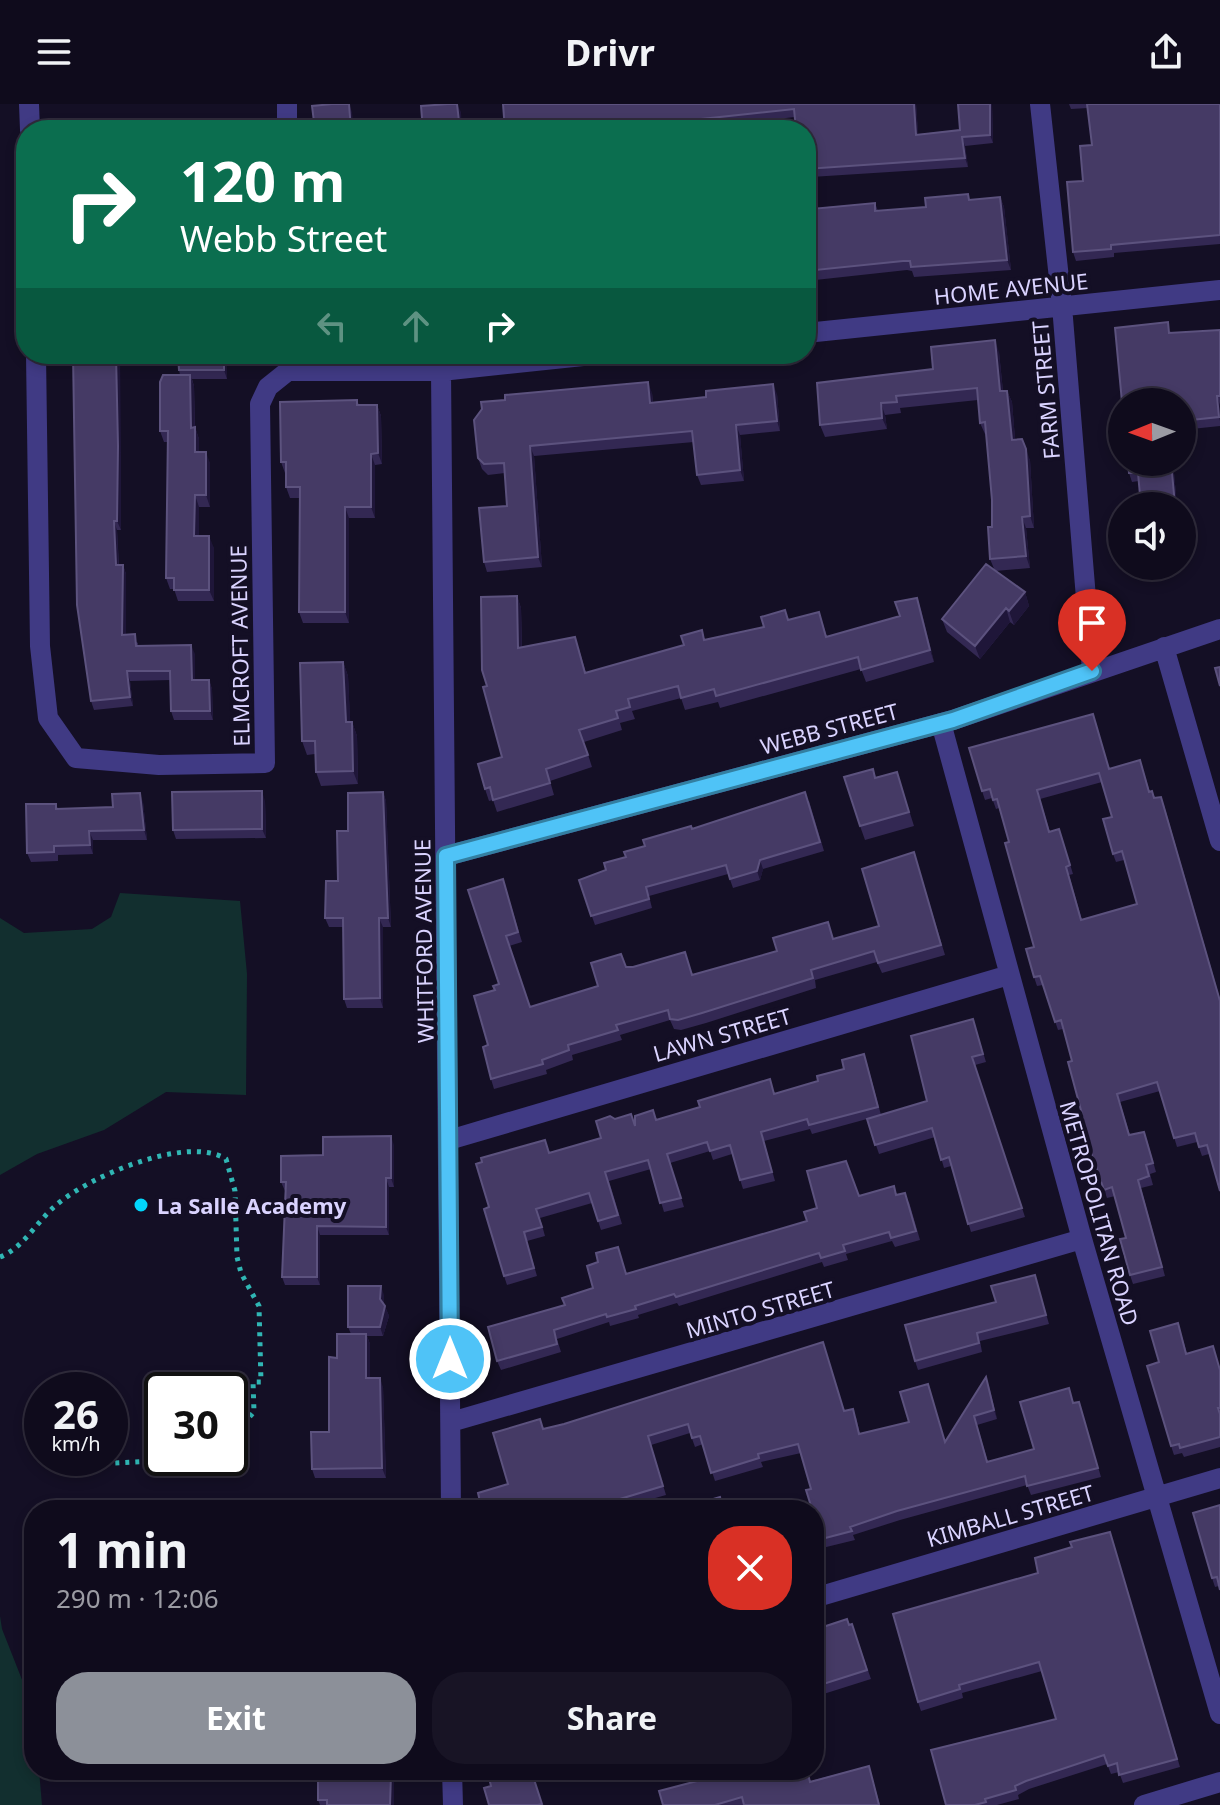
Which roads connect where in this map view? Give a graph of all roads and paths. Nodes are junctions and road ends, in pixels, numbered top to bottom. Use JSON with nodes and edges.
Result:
{"nodes":[{"id":1,"x":1040,"y":104,"type":"edge"},
{"id":2,"x":1220,"y":290,"type":"edge"},
{"id":3,"x":1062,"y":306,"type":"junction"},
{"id":4,"x":816,"y":332,"type":"edge"},
{"id":5,"x":36,"y":364,"type":"edge"},
{"id":6,"x":286,"y":364,"type":"edge"},
{"id":7,"x":322,"y":364,"type":"edge"},
{"id":8,"x":507,"y":364,"type":"edge"},
{"id":9,"x":441,"y":371,"type":"junction"},
{"id":10,"x":1220,"y":629,"type":"edge"},
{"id":11,"x":1164,"y":647,"type":"junction"},
{"id":12,"x":1092,"y":671,"type":"junction"},
{"id":13,"x":941,"y":723,"type":"junction"},
{"id":14,"x":1220,"y":841,"type":"edge"},
{"id":15,"x":446,"y":856,"type":"junction"},
{"id":16,"x":1009,"y":975,"type":"junction"},
{"id":17,"x":449,"y":1140,"type":"junction"},
{"id":18,"x":1082,"y":1239,"type":"junction"},
{"id":19,"x":0,"y":1257,"type":"edge"},
{"id":20,"x":248,"y":1419,"type":"edge"},
{"id":21,"x":451,"y":1422,"type":"junction"},
{"id":22,"x":1220,"y":1478,"type":"edge"},
{"id":23,"x":1156,"y":1496,"type":"junction"},
{"id":24,"x":451,"y":1500,"type":"edge"},
{"id":25,"x":824,"y":1595,"type":"edge"},
{"id":26,"x":1220,"y":1714,"type":"edge"},
{"id":27,"x":452,"y":1780,"type":"edge"},
{"id":28,"x":1220,"y":1782,"type":"edge"},
{"id":29,"x":453,"y":1805,"type":"edge"},
{"id":30,"x":1144,"y":1805,"type":"edge"}],
"edges":[{"from":1,"to":3,"type":"street","name":"FARM STREET"},
{"from":2,"to":3,"type":"street","name":"HOME AVENUE"},
{"from":3,"to":4,"type":"street","name":"HOME AVENUE"},
{"from":3,"to":12,"type":"street","name":"FARM STREET"},
{"from":5,"to":6,"type":"street","name":"ELMCROFT AVENUE"},
{"from":7,"to":9,"type":"street"},
{"from":8,"to":9,"type":"street"},
{"from":9,"to":15,"type":"street","name":"WHITFORD AVENUE"},
{"from":10,"to":11,"type":"street","name":"WEBB STREET"},
{"from":11,"to":12,"type":"street","name":"WEBB STREET"},
{"from":11,"to":14,"type":"street"},
{"from":12,"to":13,"type":"street","name":"WEBB STREET"},
{"from":13,"to":15,"type":"street","name":"WEBB STREET"},
{"from":13,"to":16,"type":"street","name":"METROPOLITAN ROAD"},
{"from":15,"to":17,"type":"street","name":"WHITFORD AVENUE"},
{"from":16,"to":17,"type":"street","name":"LAWN STREET"},
{"from":16,"to":18,"type":"street","name":"METROPOLITAN ROAD"},
{"from":17,"to":21,"type":"street","name":"WHITFORD AVENUE"},
{"from":18,"to":21,"type":"street","name":"MINTO STREET"},
{"from":18,"to":23,"type":"street","name":"METROPOLITAN ROAD"},
{"from":19,"to":20,"type":"path"},
{"from":21,"to":24,"type":"street","name":"WHITFORD AVENUE"},
{"from":22,"to":23,"type":"street","name":"KIMBALL STREET"},
{"from":23,"to":25,"type":"street","name":"KIMBALL STREET"},
{"from":23,"to":26,"type":"street","name":"METROPOLITAN ROAD"},
{"from":27,"to":29,"type":"street"},
{"from":28,"to":30,"type":"street"}]}
